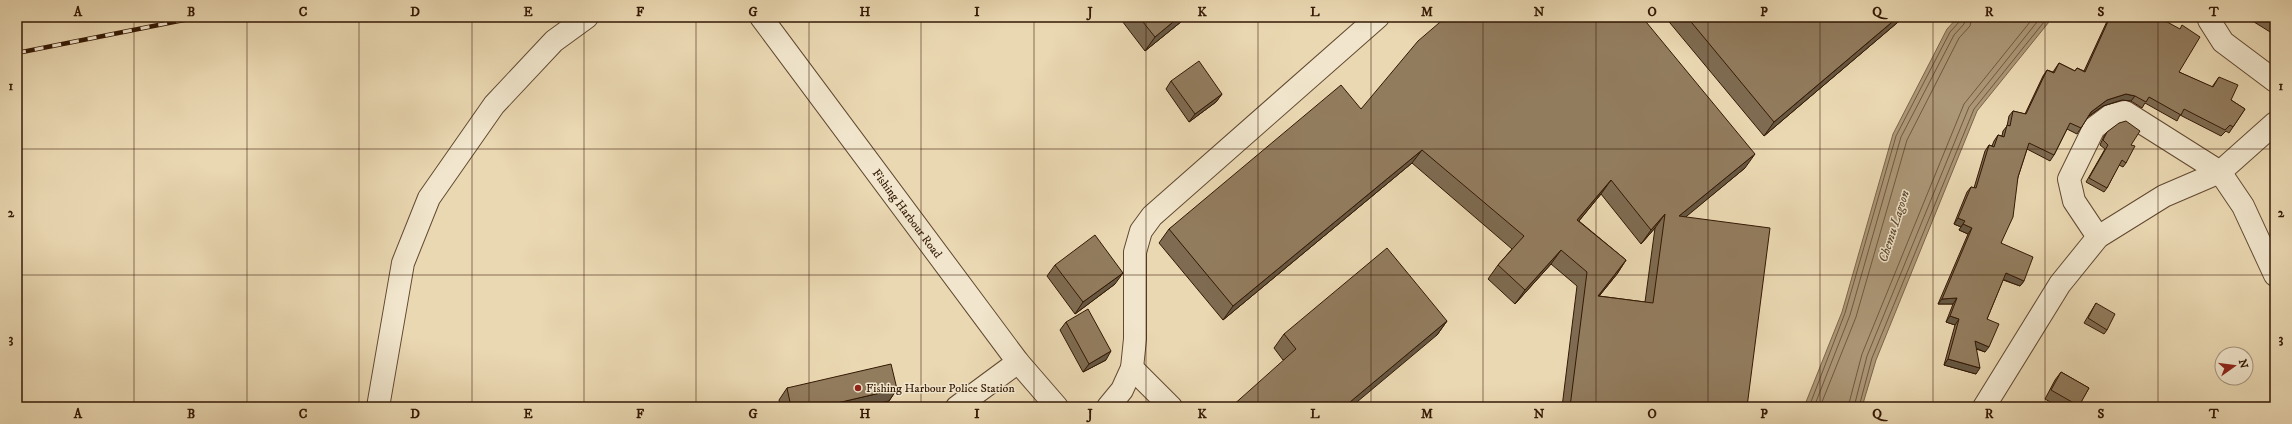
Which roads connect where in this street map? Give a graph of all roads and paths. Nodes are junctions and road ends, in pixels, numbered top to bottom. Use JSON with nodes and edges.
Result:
{"nodes":[{"id":1,"x":587,"y":17,"type":"edge"},
{"id":2,"x":761,"y":17,"type":"edge"},
{"id":3,"x":1378,"y":17,"type":"edge"},
{"id":4,"x":2209,"y":17,"type":"edge"},
{"id":5,"x":2275,"y":81,"type":"edge"},
{"id":6,"x":2275,"y":123,"type":"edge"},
{"id":7,"x":2220,"y":172,"type":"junction"},
{"id":8,"x":2098,"y":237,"type":"junction"},
{"id":9,"x":2275,"y":275,"type":"edge"},
{"id":10,"x":1018,"y":362,"type":"junction"},
{"id":11,"x":1132,"y":368,"type":"junction"},
{"id":12,"x":378,"y":407,"type":"edge"},
{"id":13,"x":957,"y":407,"type":"edge"},
{"id":14,"x":1057,"y":407,"type":"edge"},
{"id":15,"x":1108,"y":407,"type":"edge"},
{"id":16,"x":1171,"y":407,"type":"edge"},
{"id":17,"x":1984,"y":407,"type":"edge"}],
"edges":[{"from":1,"to":12,"type":"street"},
{"from":2,"to":10,"type":"street","name":"Fishing Harbour Road"},
{"from":3,"to":11,"type":"street"},
{"from":4,"to":5,"type":"street"},
{"from":6,"to":7,"type":"street"},
{"from":7,"to":8,"type":"street"},
{"from":7,"to":8,"type":"street"},
{"from":7,"to":9,"type":"street"},
{"from":8,"to":17,"type":"street"},
{"from":10,"to":13,"type":"street"},
{"from":10,"to":14,"type":"street","name":"Fishing Harbour Road"},
{"from":11,"to":15,"type":"street"},
{"from":11,"to":16,"type":"street"}]}
